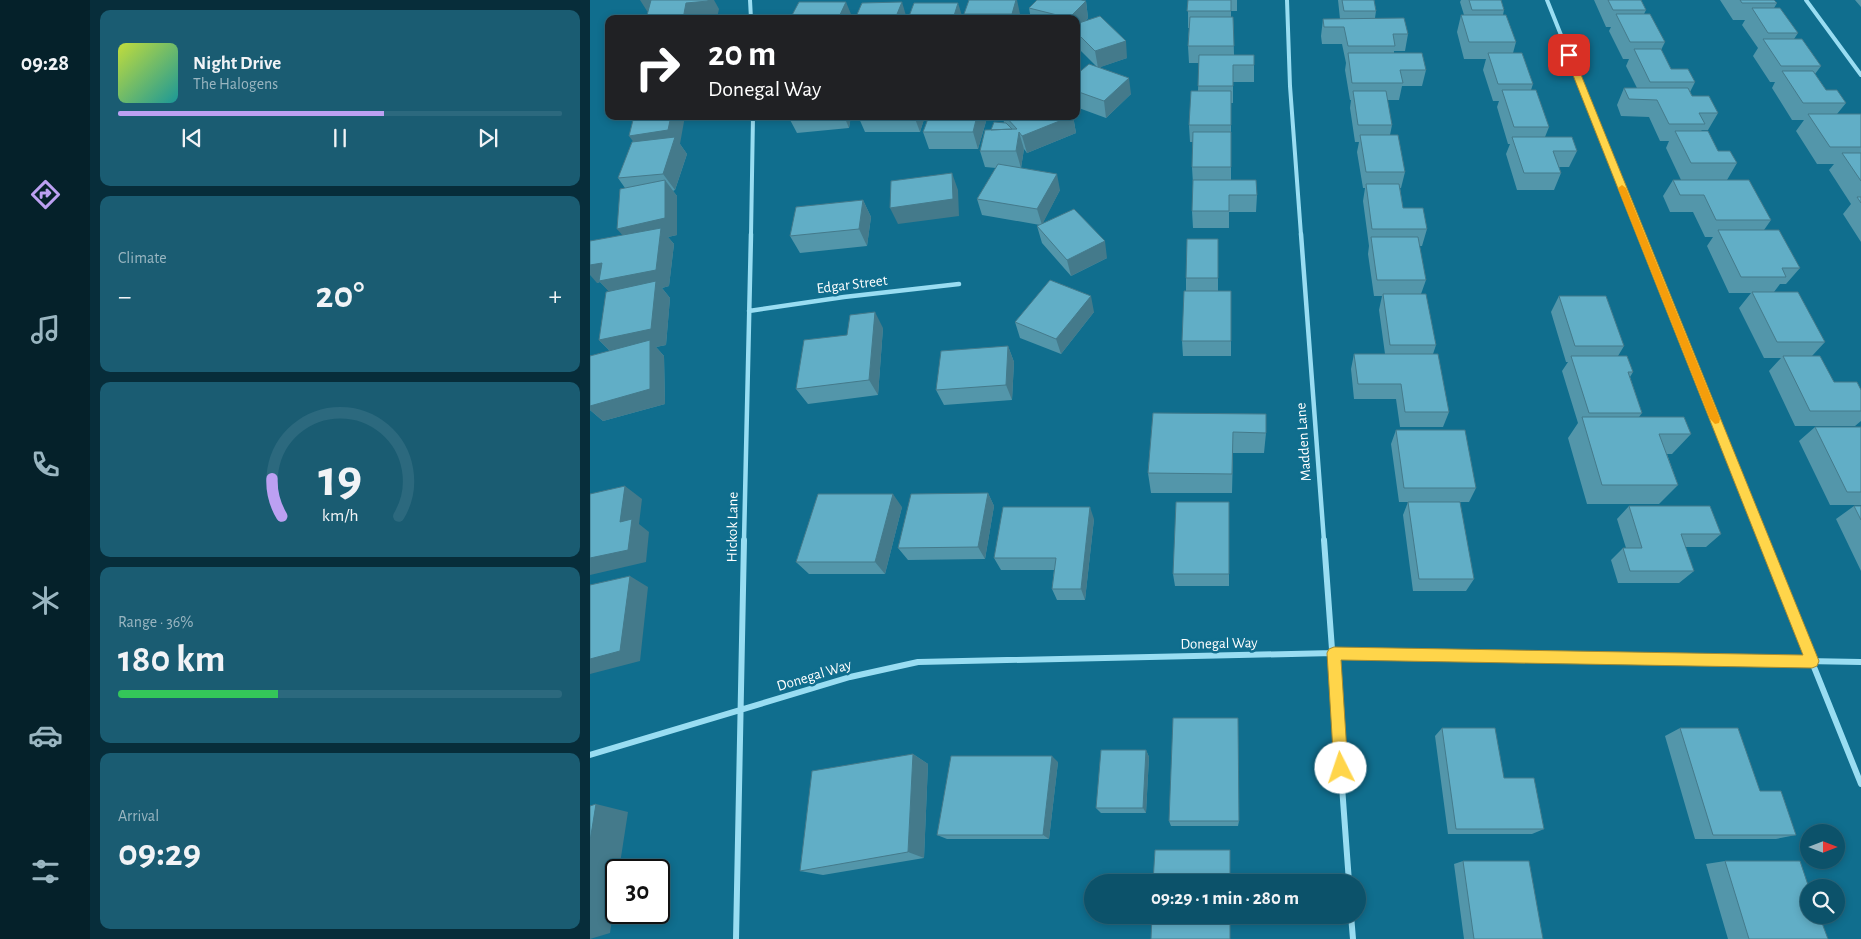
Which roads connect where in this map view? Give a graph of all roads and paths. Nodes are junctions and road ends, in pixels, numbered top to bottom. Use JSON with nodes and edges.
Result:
{"nodes":[{"id":1,"x":750,"y":0,"type":"edge"},
{"id":2,"x":1286,"y":0,"type":"edge"},
{"id":3,"x":1547,"y":0,"type":"edge"},
{"id":4,"x":1806,"y":0,"type":"edge"},
{"id":5,"x":751,"y":15,"type":"edge"},
{"id":6,"x":1861,"y":75,"type":"edge"},
{"id":7,"x":753,"y":120,"type":"edge"},
{"id":8,"x":959,"y":284,"type":"dead end"},
{"id":9,"x":748,"y":311,"type":"junction"},
{"id":10,"x":1334,"y":653,"type":"junction"},
{"id":11,"x":1812,"y":661,"type":"junction"},
{"id":12,"x":1861,"y":662,"type":"edge"},
{"id":13,"x":741,"y":710,"type":"junction"},
{"id":14,"x":590,"y":755,"type":"edge"},
{"id":15,"x":1861,"y":784,"type":"edge"},
{"id":16,"x":1348,"y":874,"type":"edge"},
{"id":17,"x":1352,"y":924,"type":"edge"},
{"id":18,"x":736,"y":939,"type":"edge"},
{"id":19,"x":1353,"y":939,"type":"edge"}],
"edges":[{"from":1,"to":5,"type":"street"},
{"from":2,"to":10,"type":"street","name":"Madden Lane"},
{"from":3,"to":11,"type":"street"},
{"from":4,"to":6,"type":"street"},
{"from":7,"to":9,"type":"street","name":"Hickok Lane"},
{"from":8,"to":9,"type":"street","name":"Edgar Street"},
{"from":9,"to":13,"type":"street","name":"Hickok Lane"},
{"from":10,"to":11,"type":"street","name":"Donegal Way"},
{"from":10,"to":13,"type":"street","name":"Donegal Way"},
{"from":10,"to":16,"type":"street","name":"Madden Lane"},
{"from":11,"to":12,"type":"street","name":"Donegal Way"},
{"from":11,"to":15,"type":"street"},
{"from":13,"to":14,"type":"street","name":"Donegal Way"},
{"from":13,"to":18,"type":"street","name":"Hickok Lane"},
{"from":17,"to":19,"type":"street"}]}
